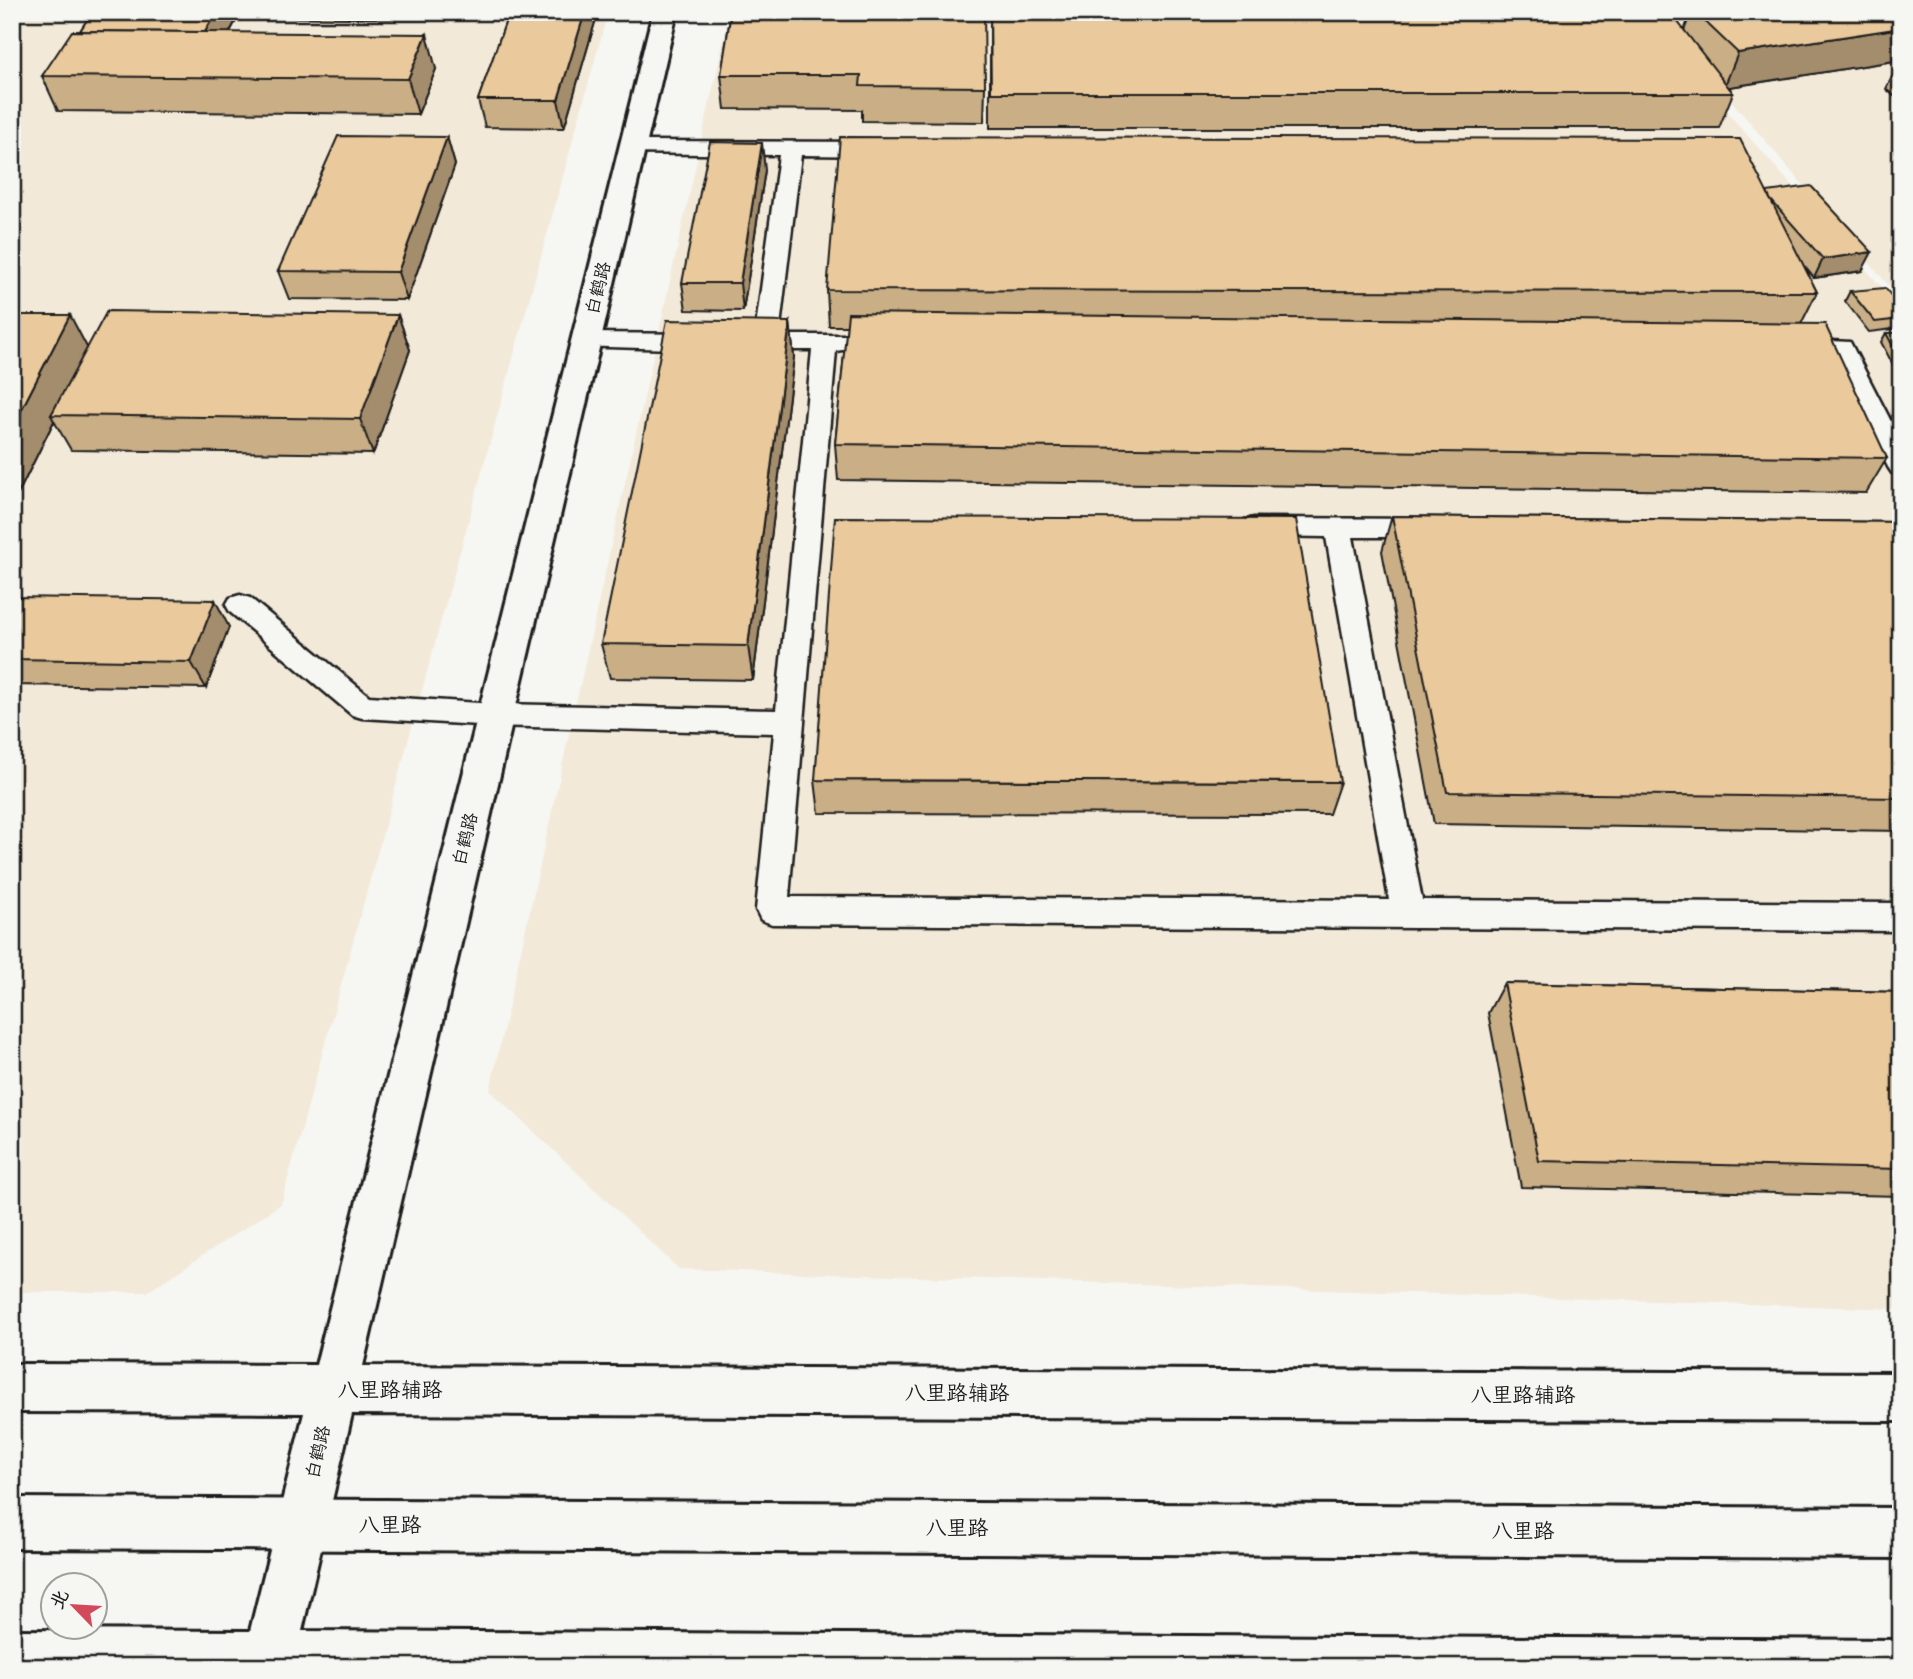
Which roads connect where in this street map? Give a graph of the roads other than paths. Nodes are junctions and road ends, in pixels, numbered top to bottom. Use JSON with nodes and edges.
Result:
{"nodes":[{"id":1,"x":665,"y":12,"type":"edge"},
{"id":2,"x":633,"y":148,"type":"junction"},
{"id":3,"x":791,"y":148,"type":"junction"},
{"id":4,"x":902,"y":149,"type":"edge"},
{"id":5,"x":585,"y":341,"type":"junction"},
{"id":6,"x":766,"y":342,"type":"junction"},
{"id":7,"x":825,"y":342,"type":"junction"},
{"id":8,"x":867,"y":343,"type":"edge"},
{"id":9,"x":1772,"y":347,"type":"edge"},
{"id":10,"x":1901,"y":467,"type":"edge"},
{"id":11,"x":1226,"y":527,"type":"edge"},
{"id":12,"x":1338,"y":528,"type":"junction"},
{"id":13,"x":1461,"y":528,"type":"edge"},
{"id":14,"x":240,"y":605,"type":"dead end"},
{"id":15,"x":495,"y":715,"type":"junction"},
{"id":16,"x":790,"y":722,"type":"junction"},
{"id":17,"x":1408,"y":914,"type":"junction"},
{"id":18,"x":1901,"y":917,"type":"edge"},
{"id":19,"x":12,"y":1388,"type":"edge"},
{"id":20,"x":332,"y":1390,"type":"junction"},
{"id":21,"x":1901,"y":1397,"type":"edge"},
{"id":22,"x":12,"y":1523,"type":"edge"},
{"id":23,"x":301,"y":1525,"type":"junction"},
{"id":24,"x":1901,"y":1533,"type":"edge"},
{"id":25,"x":12,"y":1656,"type":"edge"},
{"id":26,"x":268,"y":1662,"type":"edge"},
{"id":27,"x":1901,"y":1666,"type":"edge"}],
"edges":[{"from":1,"to":2,"type":"street","name":"白鹤路"},
{"from":2,"to":3,"type":"lane"},
{"from":2,"to":5,"type":"street","name":"白鹤路"},
{"from":3,"to":4,"type":"lane"},
{"from":3,"to":6,"type":"lane"},
{"from":5,"to":6,"type":"lane"},
{"from":5,"to":15,"type":"street","name":"白鹤路"},
{"from":6,"to":7,"type":"lane"},
{"from":7,"to":8,"type":"lane"},
{"from":7,"to":16,"type":"lane"},
{"from":9,"to":10,"type":"lane"},
{"from":11,"to":12,"type":"lane"},
{"from":12,"to":13,"type":"lane"},
{"from":12,"to":17,"type":"lane"},
{"from":14,"to":15,"type":"lane"},
{"from":15,"to":16,"type":"lane"},
{"from":15,"to":20,"type":"street","name":"白鹤路"},
{"from":16,"to":17,"type":"lane"},
{"from":17,"to":18,"type":"lane"},
{"from":19,"to":20,"type":"street","name":"八里路辅路"},
{"from":20,"to":21,"type":"street","name":"八里路辅路"},
{"from":20,"to":23,"type":"street","name":"白鹤路"},
{"from":22,"to":23,"type":"street","name":"八里路"},
{"from":23,"to":24,"type":"street","name":"八里路"},
{"from":23,"to":26,"type":"street","name":"白鹤路"},
{"from":25,"to":26,"type":"street"},
{"from":26,"to":27,"type":"street"}]}
